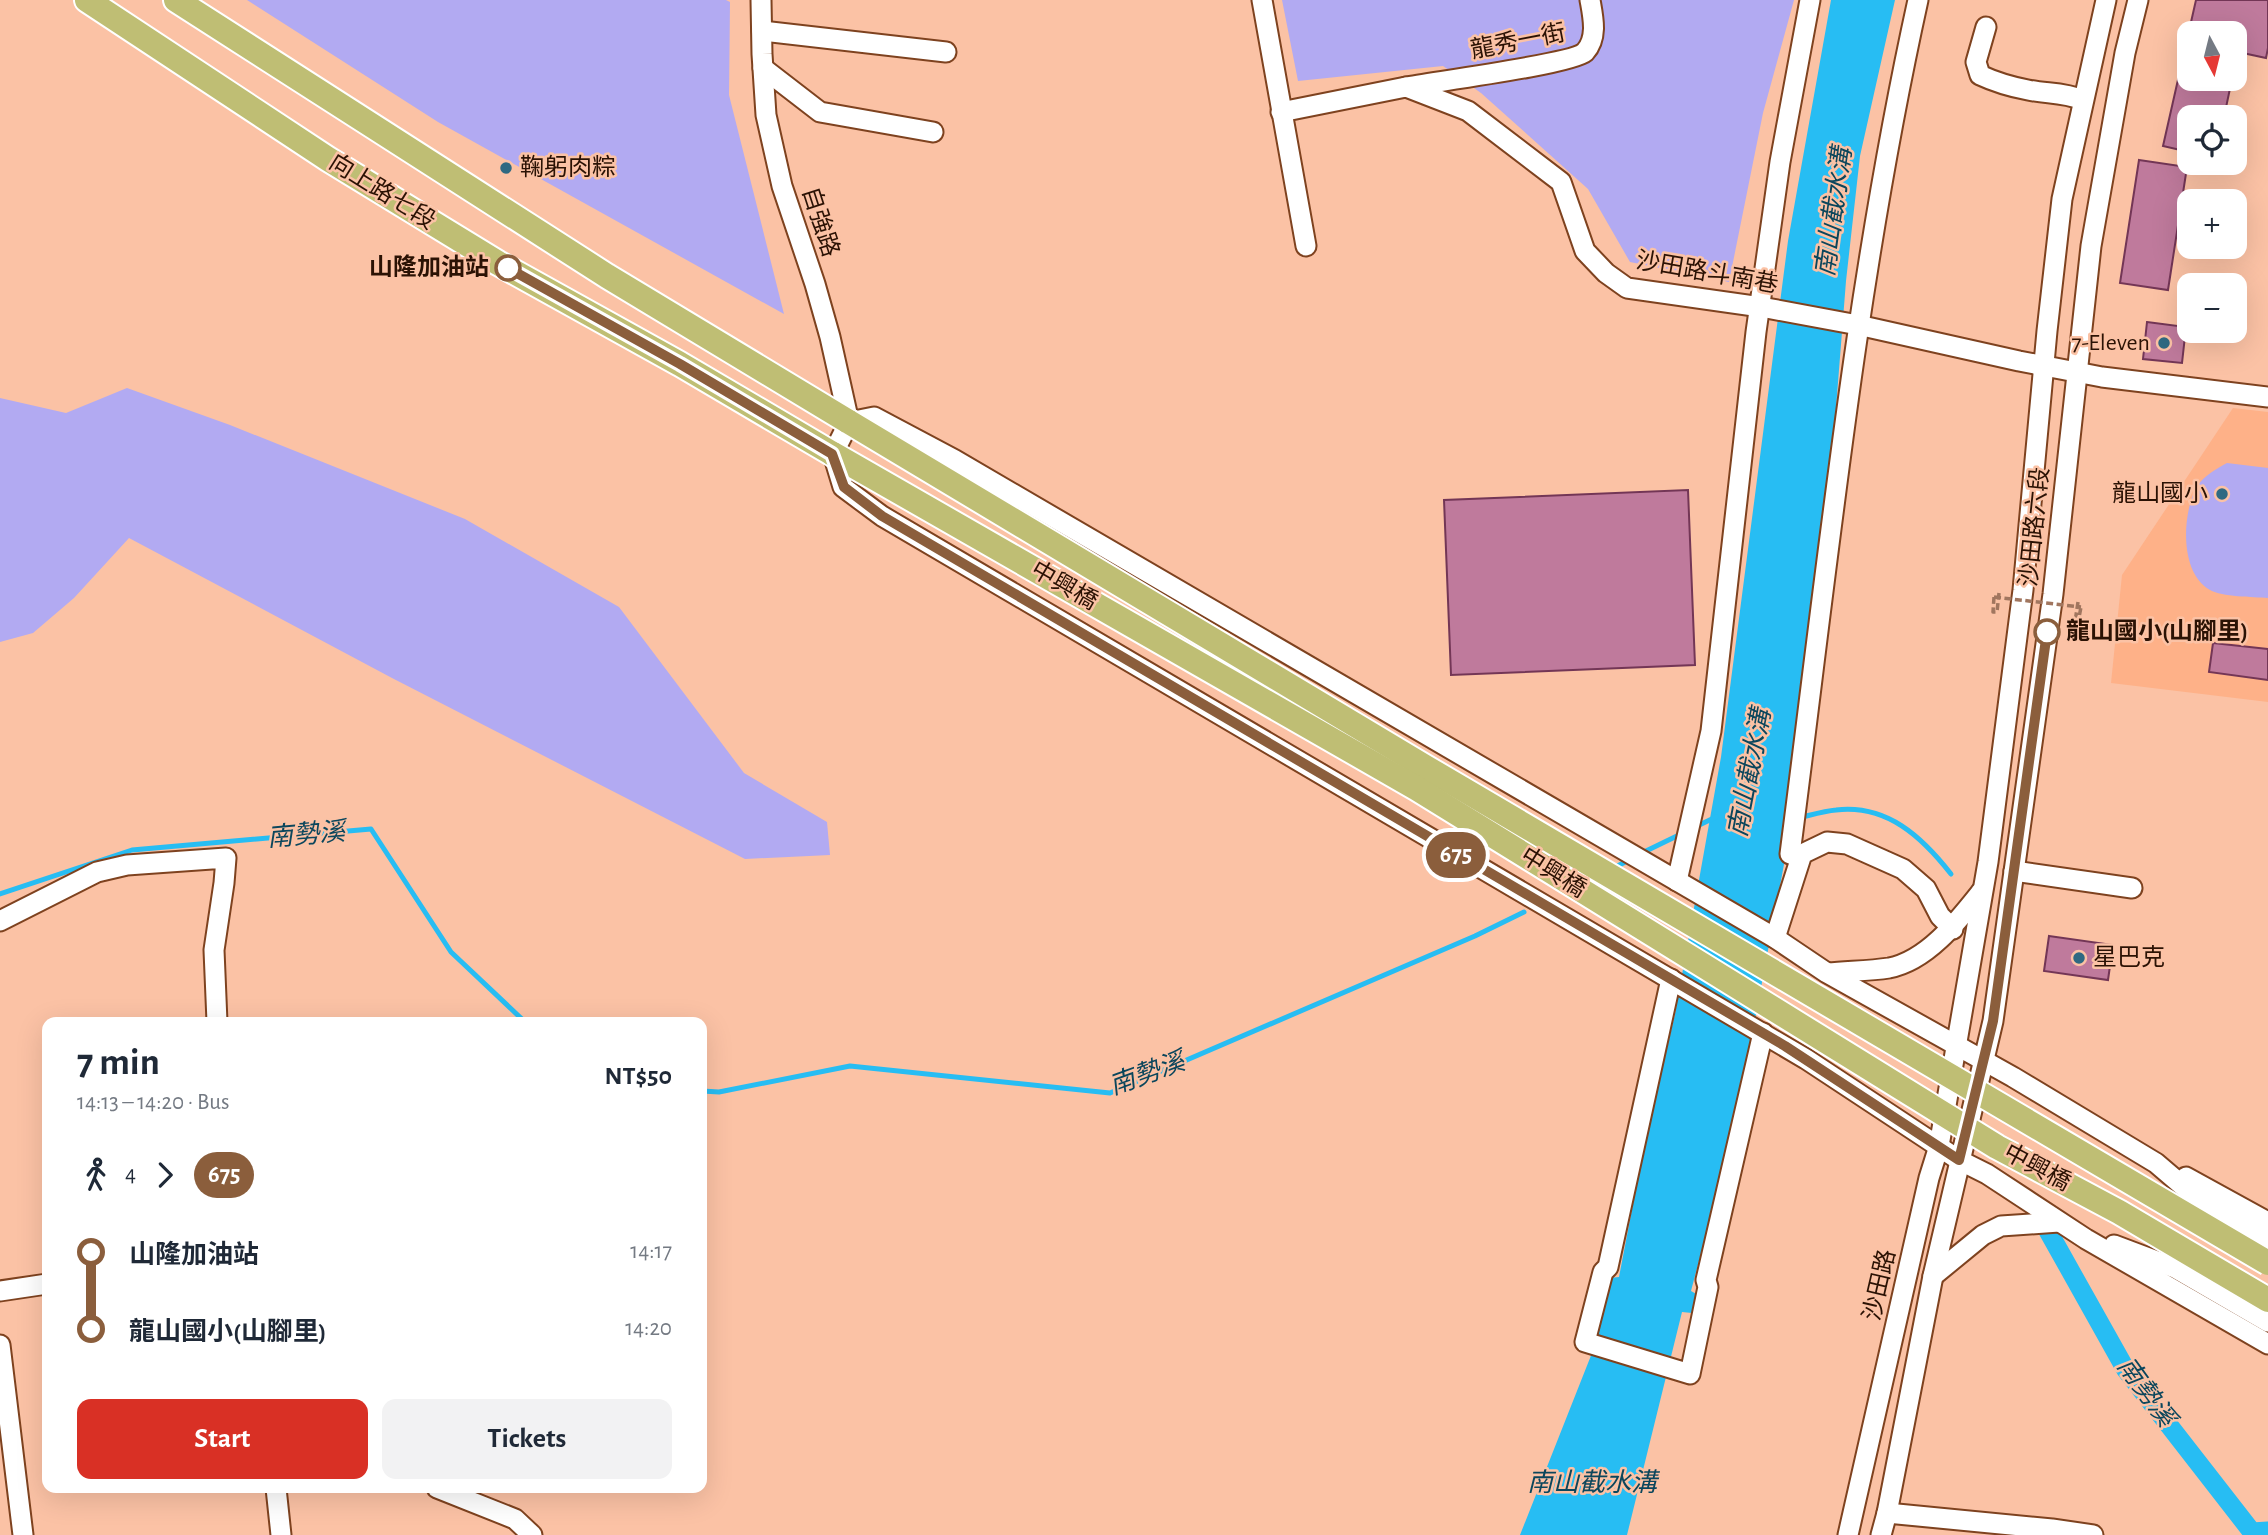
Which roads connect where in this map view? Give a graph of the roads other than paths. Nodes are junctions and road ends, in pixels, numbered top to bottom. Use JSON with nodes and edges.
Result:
{"nodes":[{"id":1,"x":87,"y":0,"type":"edge"},
{"id":2,"x":176,"y":0,"type":"edge"},
{"id":3,"x":761,"y":0,"type":"edge"},
{"id":4,"x":1262,"y":0,"type":"edge"},
{"id":5,"x":1590,"y":0,"type":"edge"},
{"id":6,"x":1810,"y":0,"type":"edge"},
{"id":7,"x":1918,"y":0,"type":"edge"},
{"id":8,"x":2106,"y":0,"type":"edge"},
{"id":9,"x":2138,"y":0,"type":"edge"},
{"id":10,"x":1986,"y":27,"type":"dead end"},
{"id":11,"x":762,"y":32,"type":"junction"},
{"id":12,"x":946,"y":52,"type":"dead end"},
{"id":13,"x":763,"y":68,"type":"junction"},
{"id":14,"x":1406,"y":87,"type":"junction"},
{"id":15,"x":2083,"y":100,"type":"junction"},
{"id":16,"x":1281,"y":112,"type":"junction"},
{"id":17,"x":933,"y":132,"type":"dead end"},
{"id":18,"x":1306,"y":246,"type":"dead end"},
{"id":19,"x":1761,"y":307,"type":"junction"},
{"id":20,"x":1858,"y":325,"type":"junction"},
{"id":21,"x":2044,"y":366,"type":"junction"},
{"id":22,"x":2076,"y":373,"type":"junction"},
{"id":23,"x":2268,"y":397,"type":"edge"},
{"id":24,"x":849,"y":422,"type":"junction"},
{"id":25,"x":832,"y":454,"type":"junction"},
{"id":26,"x":1790,"y":854,"type":"dead end"},
{"id":27,"x":2014,"y":871,"type":"junction"},
{"id":28,"x":1677,"y":880,"type":"junction"},
{"id":29,"x":2132,"y":888,"type":"dead end"},
{"id":30,"x":1984,"y":889,"type":"junction"},
{"id":31,"x":0,"y":921,"type":"edge"},
{"id":32,"x":1953,"y":929,"type":"junction"},
{"id":33,"x":1775,"y":938,"type":"junction"},
{"id":34,"x":1827,"y":973,"type":"junction"},
{"id":35,"x":1671,"y":979,"type":"junction"},
{"id":36,"x":217,"y":1017,"type":"edge"},
{"id":37,"x":1763,"y":1033,"type":"junction"},
{"id":38,"x":1957,"y":1046,"type":"junction"},
{"id":39,"x":1983,"y":1060,"type":"junction"},
{"id":40,"x":2121,"y":1142,"type":"junction"},
{"id":41,"x":1939,"y":1146,"type":"junction"},
{"id":42,"x":1959,"y":1160,"type":"junction"},
{"id":43,"x":2059,"y":1222,"type":"junction"},
{"id":44,"x":2268,"y":1222,"type":"edge"},
{"id":45,"x":2086,"y":1238,"type":"junction"},
{"id":46,"x":2268,"y":1241,"type":"edge"},
{"id":47,"x":2268,"y":1263,"type":"edge"},
{"id":48,"x":1933,"y":1276,"type":"junction"},
{"id":49,"x":42,"y":1285,"type":"edge"},
{"id":50,"x":0,"y":1291,"type":"edge"},
{"id":51,"x":2268,"y":1300,"type":"edge"},
{"id":52,"x":2268,"y":1322,"type":"edge"},
{"id":53,"x":2268,"y":1344,"type":"edge"},
{"id":54,"x":0,"y":1345,"type":"edge"},
{"id":55,"x":277,"y":1493,"type":"edge"},
{"id":56,"x":450,"y":1493,"type":"edge"},
{"id":57,"x":1888,"y":1513,"type":"junction"},
{"id":58,"x":23,"y":1535,"type":"edge"},
{"id":59,"x":281,"y":1535,"type":"edge"},
{"id":60,"x":532,"y":1535,"type":"edge"},
{"id":61,"x":1847,"y":1535,"type":"edge"},
{"id":62,"x":1881,"y":1535,"type":"edge"},
{"id":63,"x":2092,"y":1535,"type":"edge"}],
"edges":[{"from":1,"to":25,"type":"main road","name":"向上路七段"},
{"from":2,"to":24,"type":"main road","name":"向上路七段"},
{"from":3,"to":11,"type":"street","name":"自強路"},
{"from":4,"to":16,"type":"street"},
{"from":5,"to":14,"type":"street","name":"龍秀一街"},
{"from":6,"to":19,"type":"street"},
{"from":7,"to":20,"type":"street"},
{"from":8,"to":15,"type":"street","name":"沙田路六段"},
{"from":9,"to":22,"type":"street","name":"沙田路六段"},
{"from":10,"to":15,"type":"street"},
{"from":11,"to":12,"type":"street"},
{"from":11,"to":13,"type":"street","name":"自強路"},
{"from":13,"to":17,"type":"street"},
{"from":13,"to":24,"type":"street","name":"自強路"},
{"from":14,"to":16,"type":"street"},
{"from":14,"to":19,"type":"street","name":"沙田路斗南巷"},
{"from":15,"to":21,"type":"street","name":"沙田路六段"},
{"from":16,"to":18,"type":"street"},
{"from":19,"to":20,"type":"street","name":"沙田路斗南巷"},
{"from":19,"to":28,"type":"street"},
{"from":20,"to":21,"type":"street","name":"沙田路斗南巷"},
{"from":20,"to":26,"type":"street"},
{"from":21,"to":22,"type":"street","name":"沙田路斗南巷"},
{"from":21,"to":30,"type":"street","name":"沙田路六段"},
{"from":22,"to":23,"type":"street","name":"沙田路斗南巷"},
{"from":22,"to":27,"type":"street","name":"沙田路六段"},
{"from":24,"to":25,"type":"street"},
{"from":24,"to":28,"type":"street"},
{"from":24,"to":47,"type":"main road","name":"中興橋","bridge":true},
{"from":25,"to":35,"type":"street"},
{"from":25,"to":51,"type":"main road","name":"中興橋","bridge":true},
{"from":27,"to":29,"type":"street"},
{"from":27,"to":39,"type":"street","name":"沙田路六段"},
{"from":28,"to":33,"type":"street"},
{"from":30,"to":32,"type":"street"},
{"from":30,"to":38,"type":"street","name":"沙田路六段"},
{"from":31,"to":36,"type":"street"},
{"from":32,"to":33,"type":"street"},
{"from":32,"to":34,"type":"street"},
{"from":33,"to":34,"type":"street"},
{"from":34,"to":38,"type":"street"},
{"from":35,"to":37,"type":"street"},
{"from":35,"to":37,"type":"street"},
{"from":37,"to":41,"type":"street"},
{"from":38,"to":39,"type":"street"},
{"from":38,"to":41,"type":"street","name":"沙田路"},
{"from":39,"to":40,"type":"street"},
{"from":39,"to":42,"type":"street","name":"沙田路"},
{"from":40,"to":44,"type":"street"},
{"from":40,"to":46,"type":"street"},
{"from":41,"to":42,"type":"street"},
{"from":41,"to":61,"type":"street","name":"沙田路"},
{"from":42,"to":43,"type":"street"},
{"from":42,"to":48,"type":"street","name":"沙田路"},
{"from":43,"to":45,"type":"street"},
{"from":43,"to":48,"type":"street"},
{"from":45,"to":52,"type":"street"},
{"from":45,"to":53,"type":"street"},
{"from":48,"to":57,"type":"street","name":"沙田路"},
{"from":49,"to":50,"type":"street"},
{"from":54,"to":58,"type":"street"},
{"from":55,"to":59,"type":"street"},
{"from":56,"to":60,"type":"street"},
{"from":57,"to":62,"type":"street","name":"沙田路"},
{"from":57,"to":63,"type":"street"}]}
